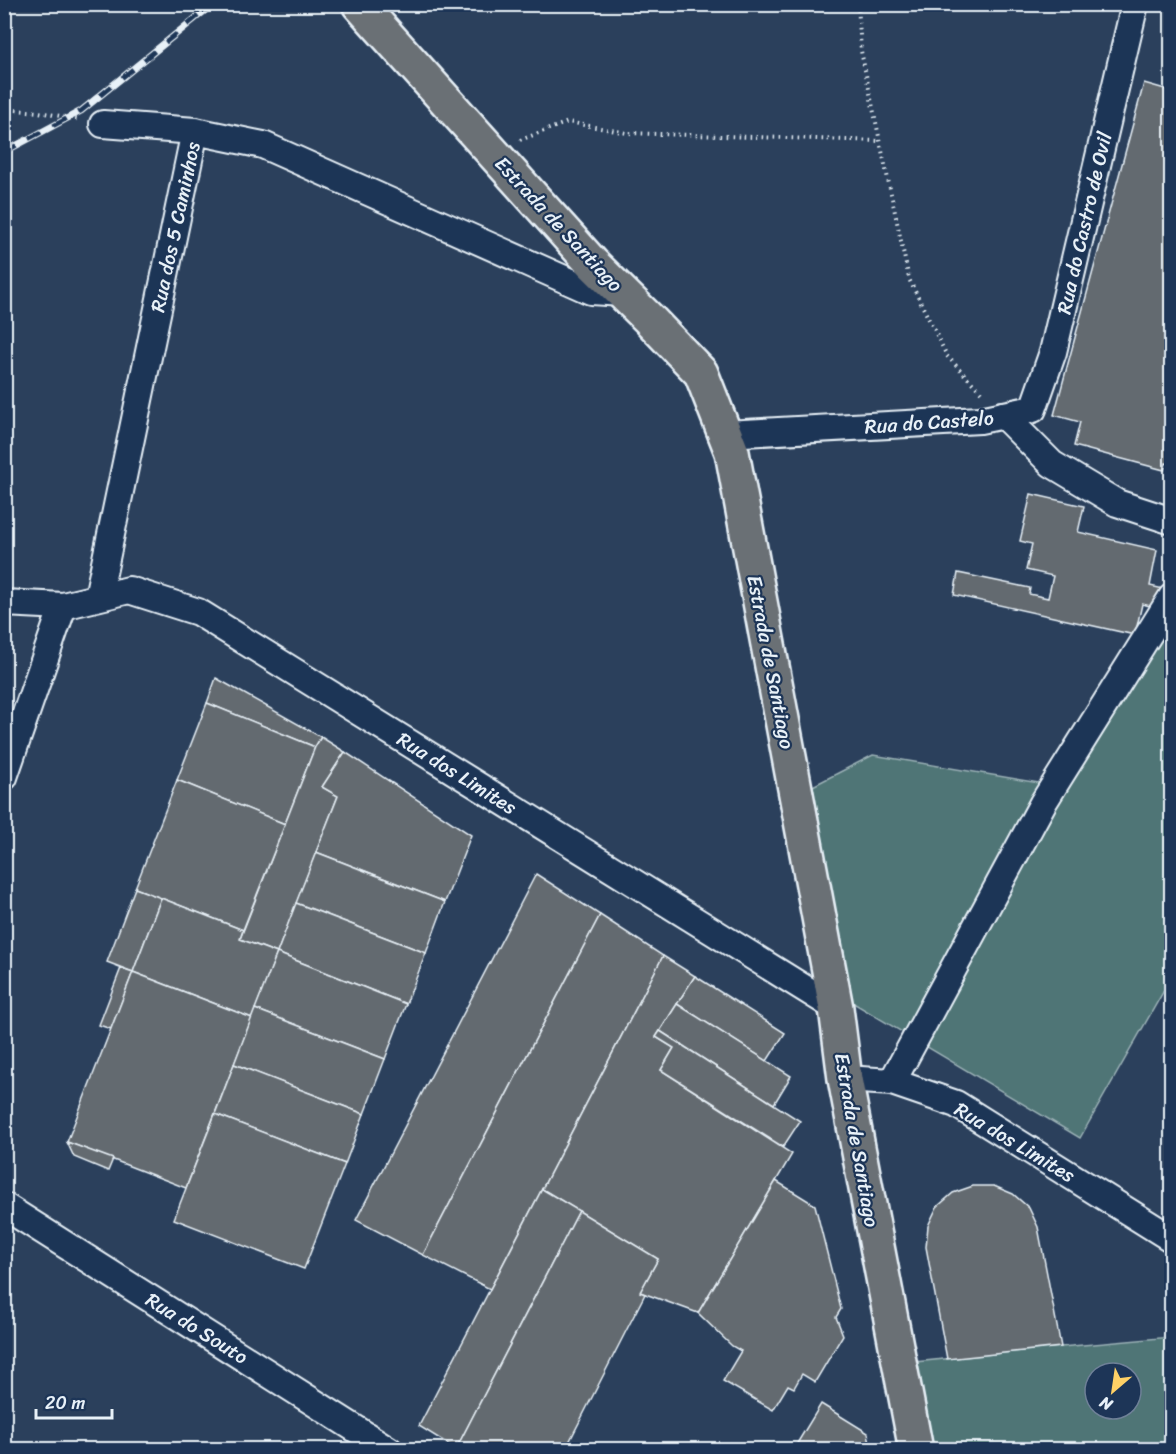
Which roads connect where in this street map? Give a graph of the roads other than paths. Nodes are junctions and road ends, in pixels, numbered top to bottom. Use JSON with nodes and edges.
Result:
{"nodes":[{"id":1,"x":359,"y":4,"type":"edge"},
{"id":2,"x":1135,"y":4,"type":"edge"},
{"id":3,"x":103,"y":124,"type":"road end"},
{"id":4,"x":195,"y":131,"type":"junction"},
{"id":5,"x":623,"y":293,"type":"junction"},
{"id":6,"x":1003,"y":416,"type":"junction"},
{"id":7,"x":725,"y":434,"type":"junction"},
{"id":8,"x":1172,"y":520,"type":"edge"},
{"id":9,"x":98,"y":597,"type":"junction"},
{"id":10,"x":1172,"y":597,"type":"edge"},
{"id":11,"x":4,"y":603,"type":"edge"},
{"id":12,"x":63,"y":606,"type":"junction"},
{"id":13,"x":4,"y":777,"type":"edge"},
{"id":14,"x":836,"y":1008,"type":"junction"},
{"id":15,"x":845,"y":1079,"type":"junction"},
{"id":16,"x":891,"y":1082,"type":"junction"},
{"id":17,"x":4,"y":1206,"type":"edge"},
{"id":18,"x":1172,"y":1239,"type":"edge"},
{"id":19,"x":389,"y":1449,"type":"edge"},
{"id":20,"x":916,"y":1449,"type":"edge"}],
"edges":[{"from":1,"to":5,"type":"main road","name":"Estrada de Santiago"},
{"from":2,"to":6,"type":"street","name":"Rua do Castro de Ovil"},
{"from":3,"to":4,"type":"street"},
{"from":4,"to":5,"type":"street","name":"Rua dos 5 Caminhos"},
{"from":4,"to":9,"type":"street","name":"Rua dos 5 Caminhos"},
{"from":5,"to":7,"type":"main road","name":"Estrada de Santiago"},
{"from":6,"to":7,"type":"street","name":"Rua do Castelo"},
{"from":6,"to":8,"type":"street","name":"Rua do Castelo"},
{"from":7,"to":14,"type":"main road","name":"Estrada de Santiago"},
{"from":9,"to":12,"type":"street","name":"Rua dos Limites"},
{"from":9,"to":14,"type":"street","name":"Rua dos Limites"},
{"from":10,"to":16,"type":"street"},
{"from":11,"to":12,"type":"street","name":"Rua dos Limites"},
{"from":12,"to":13,"type":"street"},
{"from":14,"to":15,"type":"main road","name":"Estrada de Santiago"},
{"from":15,"to":16,"type":"street","name":"Rua dos Limites"},
{"from":15,"to":20,"type":"main road","name":"Estrada de Santiago"},
{"from":16,"to":18,"type":"street","name":"Rua dos Limites"},
{"from":17,"to":19,"type":"street","name":"Rua do Souto"}]}
